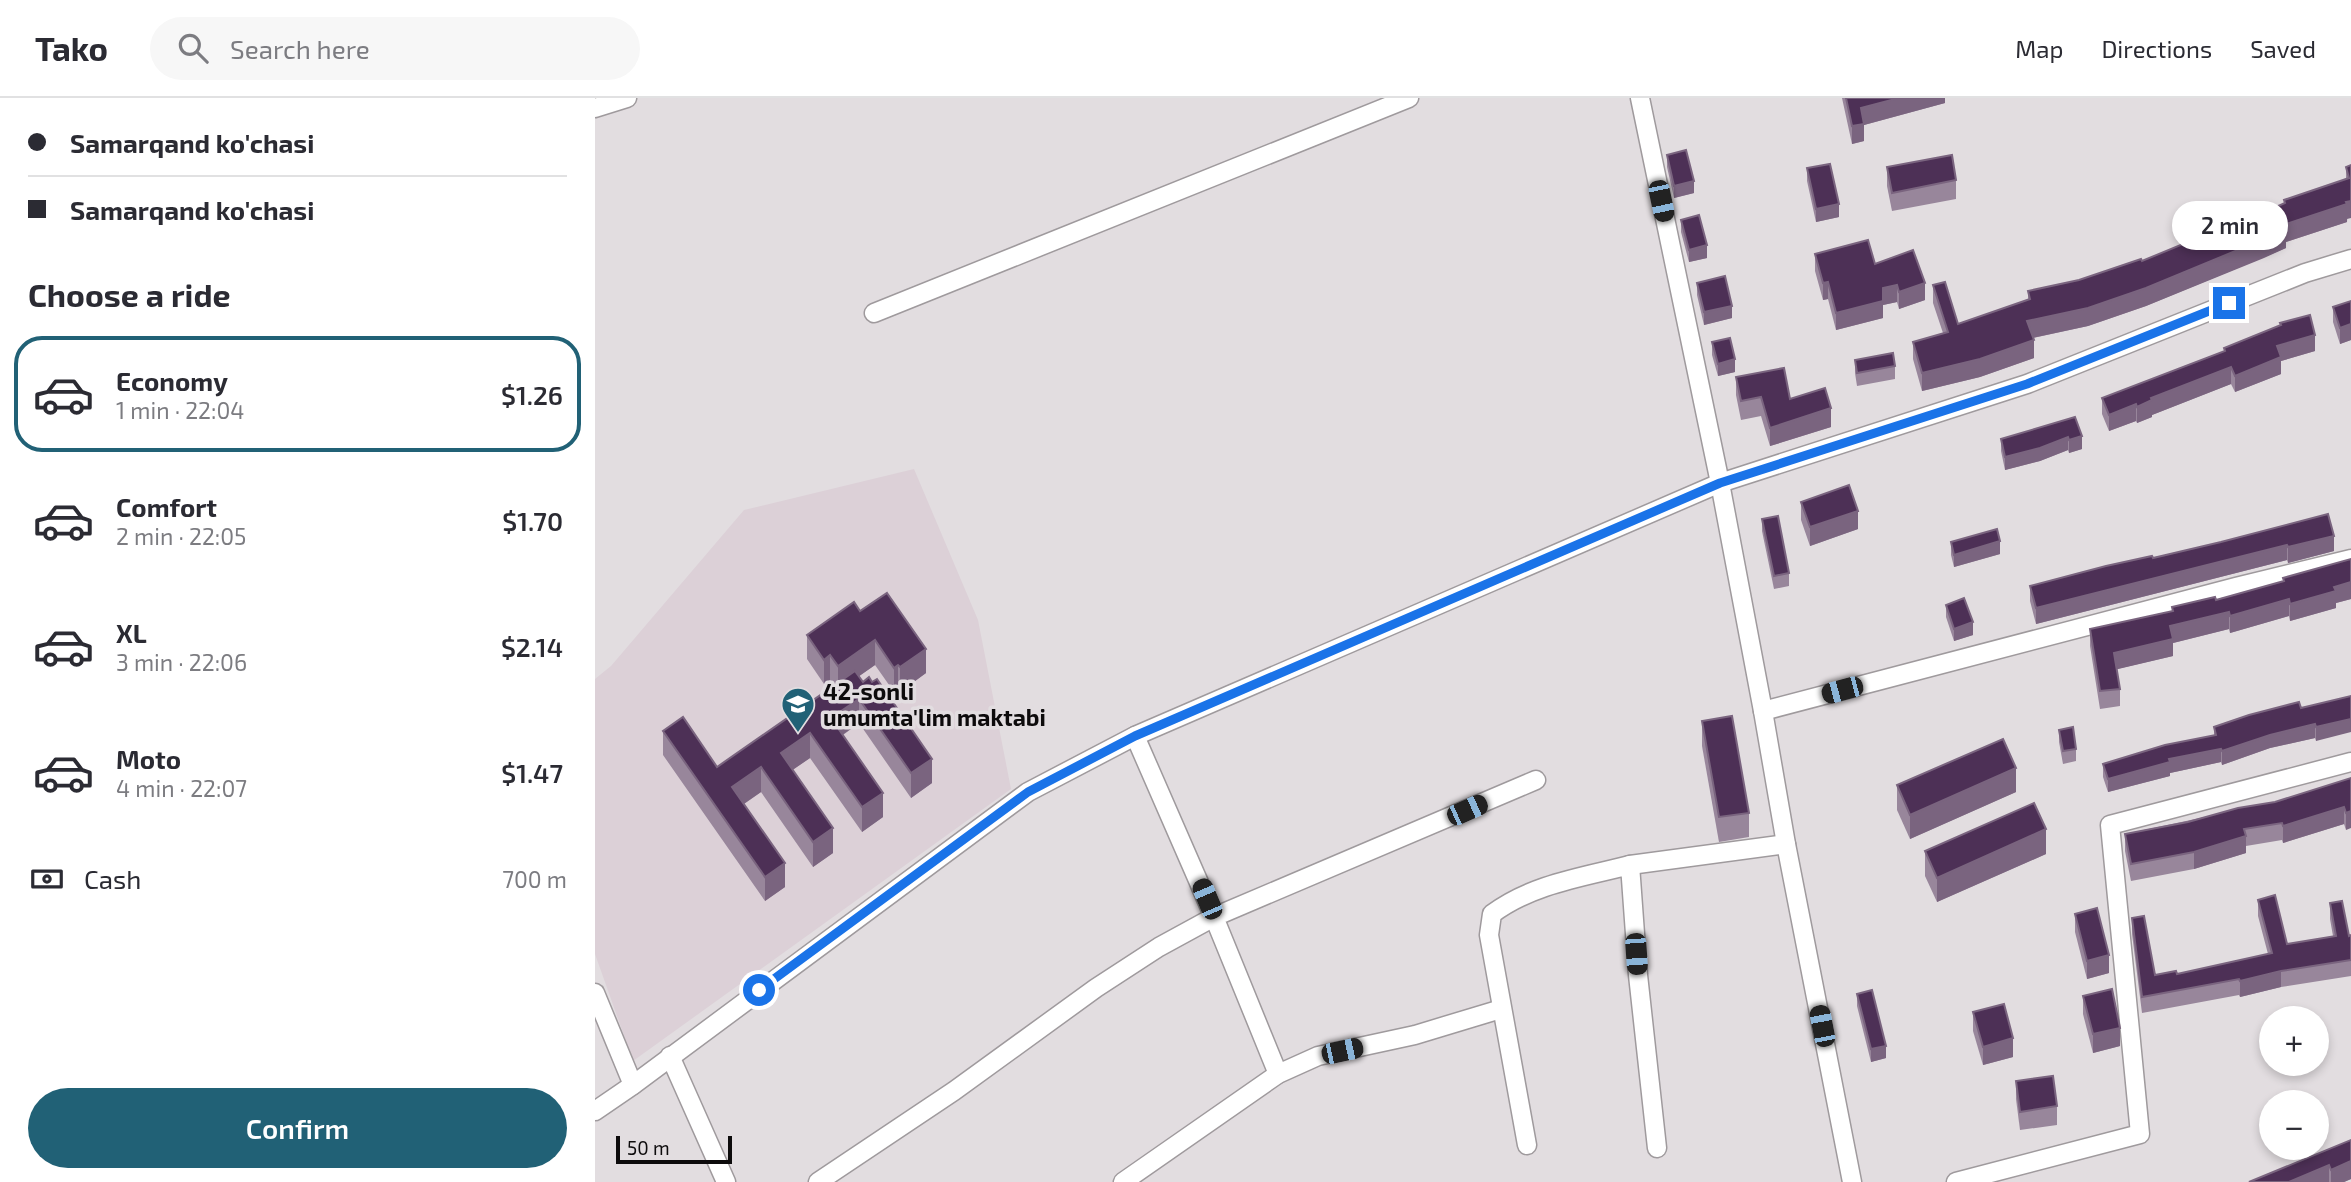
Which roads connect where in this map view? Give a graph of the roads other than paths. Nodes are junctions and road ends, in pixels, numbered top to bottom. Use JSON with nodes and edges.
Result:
{"nodes":[{"id":1,"x":627,"y":98,"type":"edge"},
{"id":2,"x":1409,"y":98,"type":"edge"},
{"id":3,"x":1640,"y":98,"type":"edge"},
{"id":4,"x":595,"y":108,"type":"edge"},
{"id":5,"x":2351,"y":259,"type":"edge"},
{"id":6,"x":874,"y":313,"type":"dead end"},
{"id":7,"x":1720,"y":483,"type":"junction"},
{"id":8,"x":2351,"y":559,"type":"edge"},
{"id":9,"x":1763,"y":711,"type":"junction"},
{"id":10,"x":1135,"y":736,"type":"junction"},
{"id":11,"x":2351,"y":762,"type":"edge"},
{"id":12,"x":1536,"y":780,"type":"dead end"},
{"id":13,"x":1786,"y":844,"type":"junction"},
{"id":14,"x":1630,"y":865,"type":"junction"},
{"id":15,"x":1214,"y":917,"type":"junction"},
{"id":16,"x":595,"y":993,"type":"edge"},
{"id":17,"x":1501,"y":1009,"type":"junction"},
{"id":18,"x":670,"y":1056,"type":"junction"},
{"id":19,"x":1279,"y":1074,"type":"junction"},
{"id":20,"x":633,"y":1085,"type":"junction"},
{"id":21,"x":595,"y":1111,"type":"edge"},
{"id":22,"x":1527,"y":1145,"type":"dead end"},
{"id":23,"x":1657,"y":1148,"type":"dead end"},
{"id":24,"x":726,"y":1182,"type":"edge"},
{"id":25,"x":818,"y":1182,"type":"edge"},
{"id":26,"x":1123,"y":1182,"type":"edge"},
{"id":27,"x":1852,"y":1182,"type":"edge"},
{"id":28,"x":1956,"y":1182,"type":"edge"}],
"edges":[{"from":1,"to":4,"type":"street"},
{"from":2,"to":6,"type":"street"},
{"from":3,"to":7,"type":"street"},
{"from":5,"to":7,"type":"street"},
{"from":7,"to":9,"type":"street"},
{"from":7,"to":10,"type":"street"},
{"from":8,"to":9,"type":"street"},
{"from":9,"to":13,"type":"street"},
{"from":10,"to":15,"type":"street"},
{"from":10,"to":18,"type":"street"},
{"from":11,"to":28,"type":"street"},
{"from":12,"to":15,"type":"street"},
{"from":13,"to":14,"type":"street"},
{"from":13,"to":27,"type":"street"},
{"from":14,"to":17,"type":"street"},
{"from":14,"to":23,"type":"street"},
{"from":15,"to":19,"type":"street"},
{"from":15,"to":25,"type":"street"},
{"from":16,"to":20,"type":"street"},
{"from":17,"to":19,"type":"street"},
{"from":17,"to":22,"type":"street"},
{"from":18,"to":20,"type":"street"},
{"from":18,"to":24,"type":"street"},
{"from":19,"to":26,"type":"street"},
{"from":20,"to":21,"type":"street"}]}
